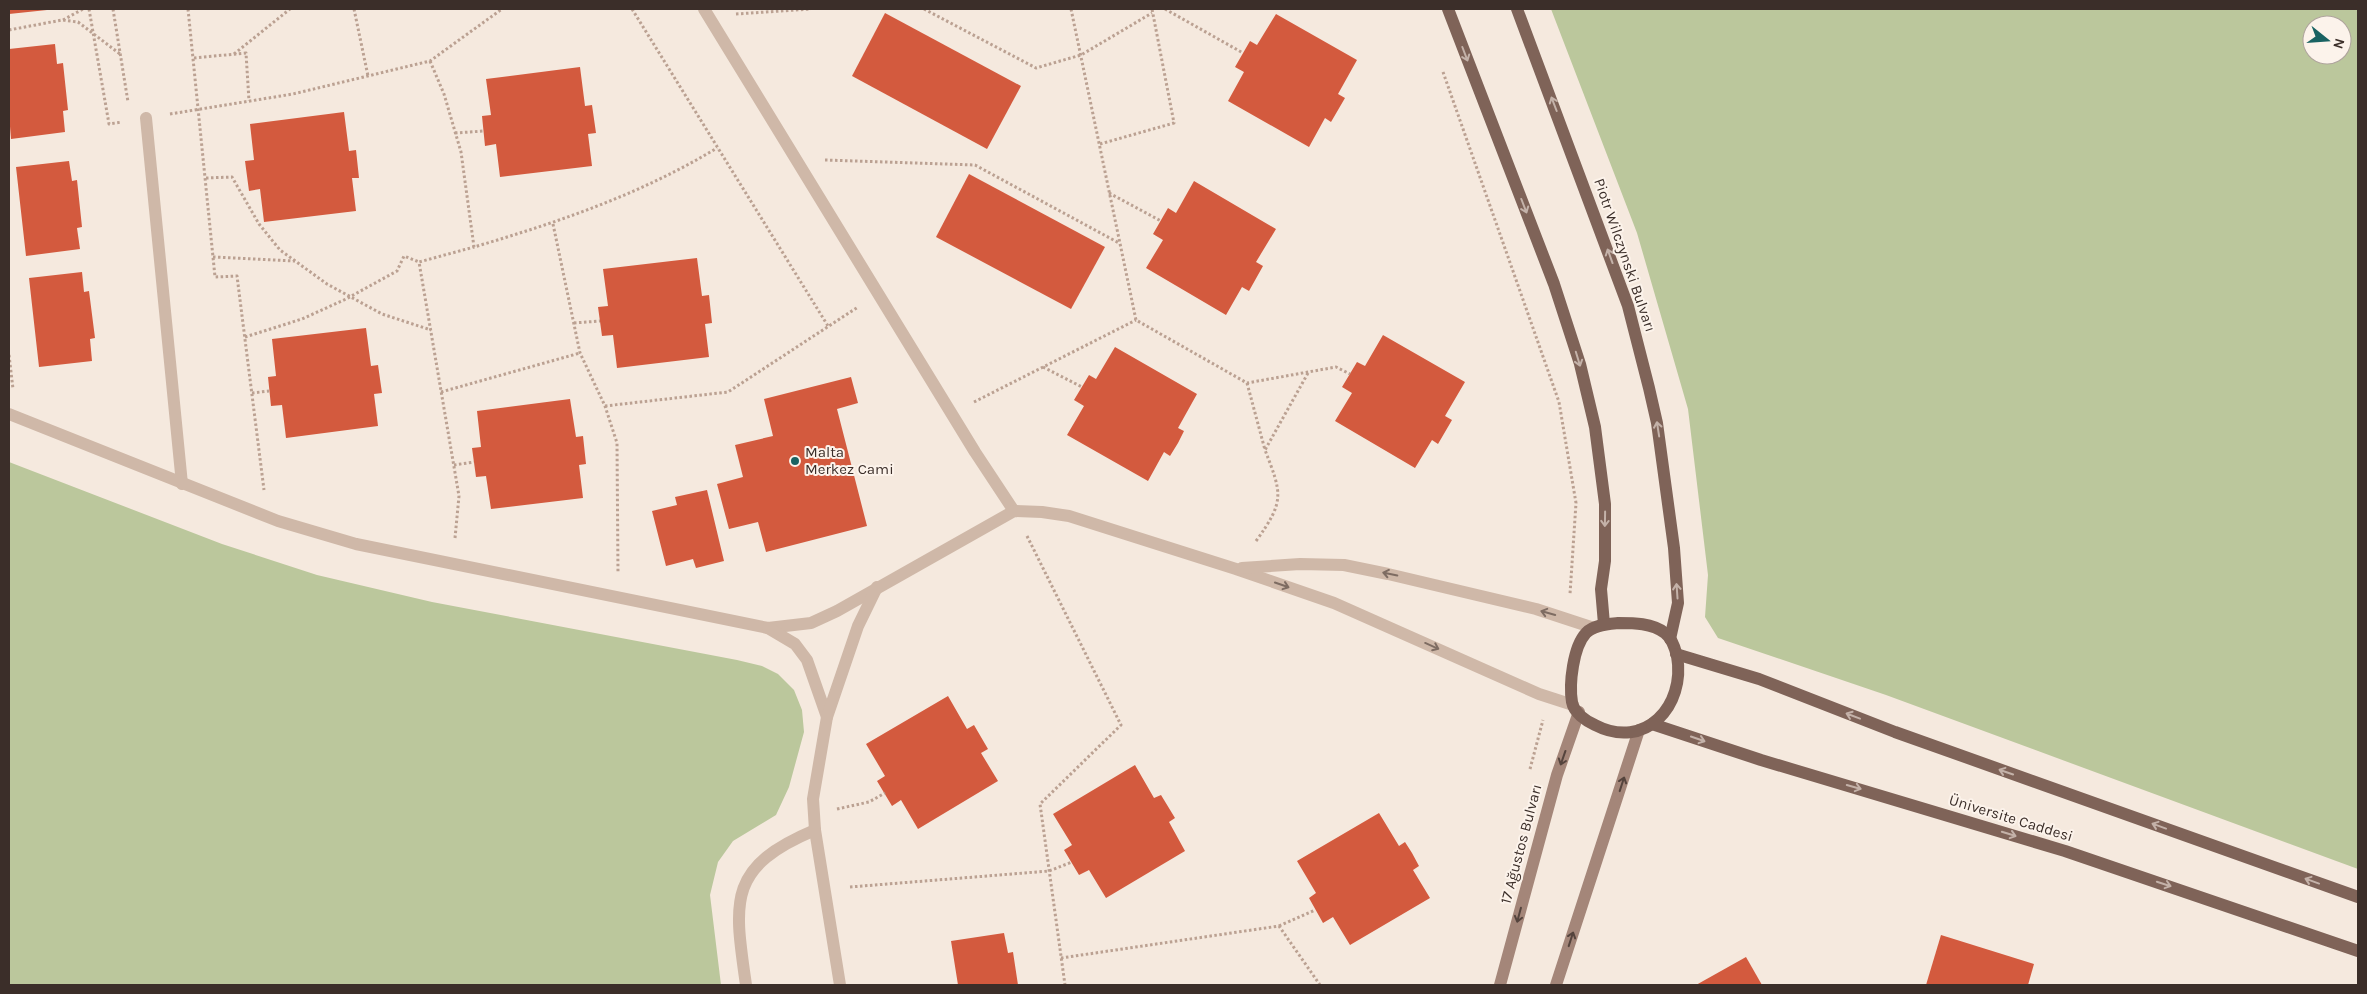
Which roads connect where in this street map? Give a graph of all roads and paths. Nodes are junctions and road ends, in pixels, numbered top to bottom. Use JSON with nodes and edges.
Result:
{"nodes":[{"id":1,"x":83,"y":9,"type":"edge"},
{"id":2,"x":89,"y":9,"type":"edge"},
{"id":3,"x":112,"y":9,"type":"edge"},
{"id":4,"x":188,"y":9,"type":"edge"},
{"id":5,"x":290,"y":9,"type":"edge"},
{"id":6,"x":354,"y":9,"type":"edge"},
{"id":7,"x":502,"y":9,"type":"edge"},
{"id":8,"x":632,"y":9,"type":"edge"},
{"id":9,"x":811,"y":9,"type":"edge"},
{"id":10,"x":924,"y":9,"type":"edge"},
{"id":11,"x":1070,"y":9,"type":"edge"},
{"id":12,"x":1165,"y":9,"type":"edge"},
{"id":13,"x":1448,"y":9,"type":"edge"},
{"id":14,"x":1517,"y":9,"type":"edge"},
{"id":15,"x":1152,"y":11,"type":"edge"},
{"id":16,"x":706,"y":12,"type":"edge"},
{"id":17,"x":62,"y":20,"type":"junction"},
{"id":18,"x":9,"y":30,"type":"edge"},
{"id":19,"x":94,"y":33,"type":"junction"},
{"id":20,"x":1243,"y":53,"type":"dead end"},
{"id":21,"x":120,"y":54,"type":"junction"},
{"id":22,"x":234,"y":54,"type":"junction"},
{"id":23,"x":1081,"y":55,"type":"junction"},
{"id":24,"x":194,"y":58,"type":"junction"},
{"id":25,"x":430,"y":61,"type":"junction"},
{"id":26,"x":1440,"y":65,"type":"dead end"},
{"id":27,"x":368,"y":76,"type":"junction"},
{"id":28,"x":249,"y":101,"type":"junction"},
{"id":29,"x":199,"y":109,"type":"junction"},
{"id":30,"x":146,"y":118,"type":"junction"},
{"id":31,"x":131,"y":120,"type":"junction"},
{"id":32,"x":484,"y":131,"type":"dead end"},
{"id":33,"x":455,"y":133,"type":"junction"},
{"id":34,"x":1099,"y":144,"type":"junction"},
{"id":35,"x":717,"y":148,"type":"junction"},
{"id":36,"x":797,"y":160,"type":"junction"},
{"id":37,"x":206,"y":178,"type":"junction"},
{"id":38,"x":1109,"y":193,"type":"junction"},
{"id":39,"x":1161,"y":221,"type":"dead end"},
{"id":40,"x":552,"y":224,"type":"junction"},
{"id":41,"x":1120,"y":243,"type":"junction"},
{"id":42,"x":474,"y":247,"type":"junction"},
{"id":43,"x":213,"y":257,"type":"junction"},
{"id":44,"x":296,"y":261,"type":"junction"},
{"id":45,"x":419,"y":262,"type":"junction"},
{"id":46,"x":879,"y":292,"type":"junction"},
{"id":47,"x":352,"y":297,"type":"junction"},
{"id":48,"x":1136,"y":320,"type":"junction"},
{"id":49,"x":600,"y":321,"type":"dead end"},
{"id":50,"x":574,"y":323,"type":"junction"},
{"id":51,"x":828,"y":326,"type":"junction"},
{"id":52,"x":431,"y":330,"type":"junction"},
{"id":53,"x":245,"y":337,"type":"junction"},
{"id":54,"x":580,"y":353,"type":"junction"},
{"id":55,"x":9,"y":355,"type":"edge"},
{"id":56,"x":1043,"y":367,"type":"junction"},
{"id":57,"x":1308,"y":373,"type":"junction"},
{"id":58,"x":1350,"y":374,"type":"dead end"},
{"id":59,"x":1247,"y":383,"type":"junction"},
{"id":60,"x":1082,"y":387,"type":"dead end"},
{"id":61,"x":269,"y":391,"type":"dead end"},
{"id":62,"x":441,"y":392,"type":"junction"},
{"id":63,"x":252,"y":393,"type":"junction"},
{"id":64,"x":604,"y":406,"type":"junction"},
{"id":65,"x":951,"y":413,"type":"junction"},
{"id":66,"x":12,"y":416,"type":"edge"},
{"id":67,"x":1265,"y":450,"type":"junction"},
{"id":68,"x":474,"y":462,"type":"dead end"},
{"id":69,"x":454,"y":465,"type":"junction"},
{"id":70,"x":182,"y":484,"type":"junction"},
{"id":71,"x":1014,"y":511,"type":"junction"},
{"id":72,"x":268,"y":517,"type":"junction"},
{"id":73,"x":449,"y":564,"type":"junction"},
{"id":74,"x":1236,"y":569,"type":"junction"},
{"id":75,"x":877,"y":587,"type":"junction"},
{"id":76,"x":618,"y":596,"type":"junction"},
{"id":77,"x":1566,"y":618,"type":"junction"},
{"id":78,"x":1599,"y":626,"type":"junction"},
{"id":79,"x":768,"y":628,"type":"junction"},
{"id":80,"x":1670,"y":639,"type":"junction"},
{"id":81,"x":1676,"y":654,"type":"junction"},
{"id":82,"x":1549,"y":697,"type":"junction"},
{"id":83,"x":1576,"y":709,"type":"junction"},
{"id":84,"x":827,"y":717,"type":"junction"},
{"id":85,"x":1652,"y":724,"type":"junction"},
{"id":86,"x":1639,"y":730,"type":"junction"},
{"id":87,"x":1528,"y":777,"type":"dead end"},
{"id":88,"x":885,"y":793,"type":"dead end"},
{"id":89,"x":814,"y":812,"type":"junction"},
{"id":90,"x":815,"y":830,"type":"junction"},
{"id":91,"x":1072,"y":862,"type":"dead end"},
{"id":92,"x":1049,"y":871,"type":"junction"},
{"id":93,"x":825,"y":889,"type":"junction"},
{"id":94,"x":2358,"y":897,"type":"edge"},
{"id":95,"x":1316,"y":910,"type":"dead end"},
{"id":96,"x":1279,"y":926,"type":"junction"},
{"id":97,"x":2358,"y":951,"type":"edge"},
{"id":98,"x":1061,"y":958,"type":"junction"},
{"id":99,"x":746,"y":985,"type":"edge"},
{"id":100,"x":840,"y":985,"type":"edge"},
{"id":101,"x":1064,"y":985,"type":"edge"},
{"id":102,"x":1320,"y":985,"type":"edge"},
{"id":103,"x":1500,"y":985,"type":"edge"},
{"id":104,"x":1556,"y":985,"type":"edge"}],
"edges":[{"from":1,"to":17,"type":"path"},
{"from":2,"to":19,"type":"path"},
{"from":3,"to":21,"type":"path"},
{"from":4,"to":24,"type":"path"},
{"from":5,"to":22,"type":"path"},
{"from":6,"to":27,"type":"path"},
{"from":7,"to":25,"type":"path"},
{"from":8,"to":35,"type":"path"},
{"from":9,"to":16,"type":"path"},
{"from":10,"to":23,"type":"path"},
{"from":11,"to":23,"type":"path"},
{"from":12,"to":20,"type":"path"},
{"from":13,"to":78,"type":"main road","one_way":true},
{"from":80,"to":14,"type":"main road","name":"Piotr Wilczynski Bulvarı","one_way":true},
{"from":15,"to":23,"type":"path"},
{"from":15,"to":34,"type":"path"},
{"from":16,"to":36,"type":"street"},
{"from":17,"to":18,"type":"path"},
{"from":17,"to":19,"type":"path"},
{"from":19,"to":21,"type":"path"},
{"from":19,"to":31,"type":"path"},
{"from":21,"to":31,"type":"path"},
{"from":22,"to":24,"type":"path"},
{"from":22,"to":28,"type":"path"},
{"from":23,"to":34,"type":"path"},
{"from":24,"to":29,"type":"path"},
{"from":25,"to":27,"type":"path"},
{"from":25,"to":33,"type":"path"},
{"from":26,"to":77,"type":"path"},
{"from":27,"to":28,"type":"path"},
{"from":28,"to":29,"type":"path"},
{"from":29,"to":30,"type":"path"},
{"from":29,"to":37,"type":"path"},
{"from":30,"to":31,"type":"path"},
{"from":30,"to":70,"type":"street"},
{"from":32,"to":33,"type":"path"},
{"from":33,"to":42,"type":"path"},
{"from":34,"to":38,"type":"path"},
{"from":35,"to":40,"type":"path"},
{"from":35,"to":51,"type":"path"},
{"from":36,"to":41,"type":"path"},
{"from":36,"to":46,"type":"street"},
{"from":37,"to":43,"type":"path"},
{"from":37,"to":44,"type":"path"},
{"from":38,"to":39,"type":"path"},
{"from":38,"to":41,"type":"path"},
{"from":40,"to":42,"type":"path"},
{"from":40,"to":50,"type":"path"},
{"from":41,"to":48,"type":"path"},
{"from":42,"to":45,"type":"path"},
{"from":43,"to":44,"type":"path"},
{"from":43,"to":53,"type":"path"},
{"from":44,"to":47,"type":"path"},
{"from":45,"to":47,"type":"path"},
{"from":45,"to":52,"type":"path"},
{"from":46,"to":51,"type":"path"},
{"from":46,"to":65,"type":"street"},
{"from":47,"to":52,"type":"path"},
{"from":47,"to":53,"type":"path"},
{"from":48,"to":56,"type":"path"},
{"from":48,"to":59,"type":"path"},
{"from":49,"to":50,"type":"path"},
{"from":50,"to":54,"type":"path"},
{"from":51,"to":64,"type":"path"},
{"from":52,"to":62,"type":"path"},
{"from":53,"to":63,"type":"path"},
{"from":54,"to":62,"type":"path"},
{"from":54,"to":64,"type":"path"},
{"from":55,"to":66,"type":"path"},
{"from":56,"to":60,"type":"path"},
{"from":56,"to":65,"type":"path"},
{"from":57,"to":58,"type":"path"},
{"from":57,"to":59,"type":"path"},
{"from":57,"to":67,"type":"path"},
{"from":59,"to":67,"type":"path"},
{"from":61,"to":63,"type":"path"},
{"from":62,"to":69,"type":"path"},
{"from":63,"to":72,"type":"path"},
{"from":64,"to":76,"type":"path"},
{"from":65,"to":71,"type":"street"},
{"from":66,"to":70,"type":"street"},
{"from":67,"to":74,"type":"path"},
{"from":68,"to":69,"type":"path"},
{"from":69,"to":73,"type":"path"},
{"from":70,"to":72,"type":"street"},
{"from":71,"to":74,"type":"street"},
{"from":71,"to":75,"type":"street"},
{"from":71,"to":92,"type":"path"},
{"from":72,"to":73,"type":"street"},
{"from":73,"to":76,"type":"street"},
{"from":77,"to":74,"type":"street","one_way":true},
{"from":74,"to":82,"type":"street","one_way":true},
{"from":75,"to":79,"type":"street"},
{"from":75,"to":84,"type":"street"},
{"from":76,"to":79,"type":"street"},
{"from":77,"to":78,"type":"street"},
{"from":78,"to":80,"type":"main road"},
{"from":78,"to":83,"type":"main road"},
{"from":79,"to":84,"type":"street"},
{"from":80,"to":81,"type":"main road"},
{"from":81,"to":85,"type":"main road"},
{"from":94,"to":81,"type":"main road","one_way":true},
{"from":82,"to":83,"type":"street"},
{"from":82,"to":87,"type":"path"},
{"from":83,"to":86,"type":"main road"},
{"from":83,"to":103,"type":"main road","name":"17 Ağustos Bulvarı","one_way":true},
{"from":84,"to":89,"type":"street"},
{"from":85,"to":86,"type":"main road"},
{"from":85,"to":97,"type":"main road","name":"Üniversite Caddesi","one_way":true},
{"from":104,"to":86,"type":"main road","one_way":true},
{"from":88,"to":89,"type":"path"},
{"from":89,"to":90,"type":"street"},
{"from":90,"to":93,"type":"street"},
{"from":90,"to":99,"type":"street"},
{"from":91,"to":92,"type":"path"},
{"from":92,"to":93,"type":"path"},
{"from":92,"to":98,"type":"path"},
{"from":93,"to":100,"type":"street"},
{"from":95,"to":96,"type":"path"},
{"from":96,"to":98,"type":"path"},
{"from":96,"to":102,"type":"path"},
{"from":98,"to":101,"type":"path"}]}
